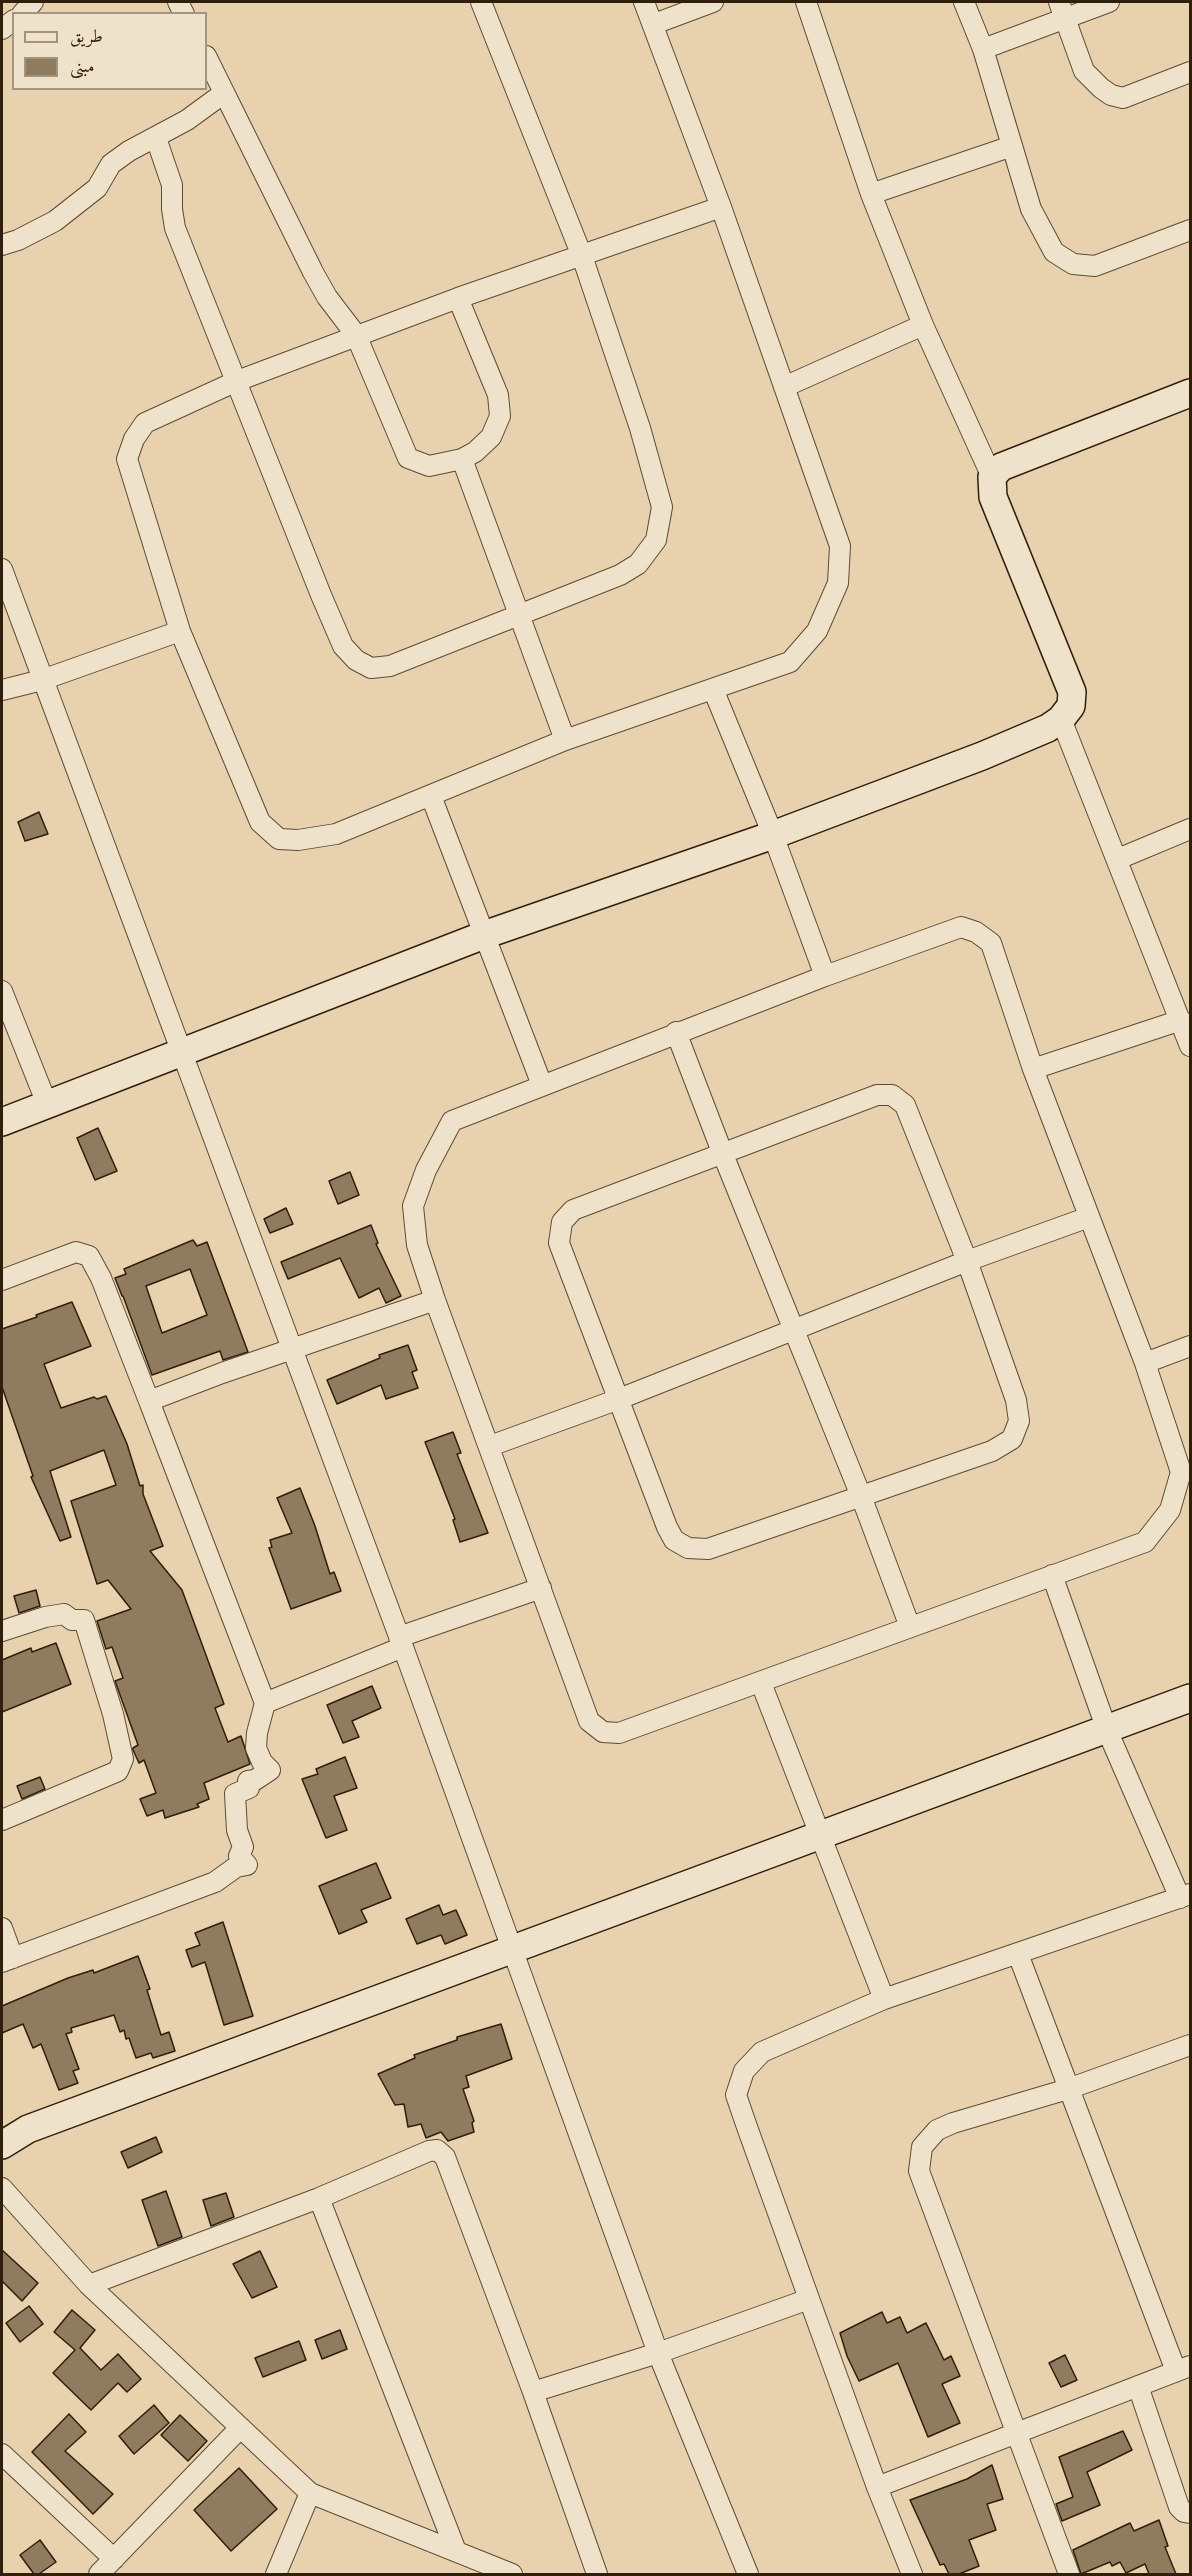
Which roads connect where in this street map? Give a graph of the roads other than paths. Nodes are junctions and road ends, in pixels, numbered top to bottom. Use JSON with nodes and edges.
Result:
{"nodes":[{"id":1,"x":481,"y":2,"type":"edge"},
{"id":2,"x":644,"y":2,"type":"edge"},
{"id":3,"x":713,"y":2,"type":"edge"},
{"id":4,"x":806,"y":2,"type":"edge"},
{"id":5,"x":964,"y":2,"type":"edge"},
{"id":6,"x":1108,"y":2,"type":"edge"},
{"id":7,"x":1062,"y":10,"type":"edge"},
{"id":8,"x":654,"y":24,"type":"junction"},
{"id":9,"x":983,"y":49,"type":"junction"},
{"id":10,"x":207,"y":58,"type":"edge"},
{"id":11,"x":1191,"y":72,"type":"edge"},
{"id":12,"x":224,"y":93,"type":"junction"},
{"id":13,"x":156,"y":138,"type":"junction"},
{"id":14,"x":1012,"y":146,"type":"junction"},
{"id":15,"x":871,"y":194,"type":"junction"},
{"id":16,"x":721,"y":207,"type":"junction"},
{"id":17,"x":1191,"y":230,"type":"edge"},
{"id":18,"x":2,"y":245,"type":"edge"},
{"id":19,"x":582,"y":256,"type":"junction"},
{"id":20,"x":458,"y":298,"type":"junction"},
{"id":21,"x":922,"y":325,"type":"junction"},
{"id":22,"x":356,"y":335,"type":"junction"},
{"id":23,"x":237,"y":381,"type":"junction"},
{"id":24,"x":784,"y":387,"type":"junction"},
{"id":25,"x":1191,"y":393,"type":"edge"},
{"id":26,"x":462,"y":459,"type":"junction"},
{"id":27,"x":992,"y":477,"type":"junction"},
{"id":28,"x":2,"y":569,"type":"edge"},
{"id":29,"x":520,"y":614,"type":"junction"},
{"id":30,"x":180,"y":632,"type":"junction"},
{"id":31,"x":42,"y":680,"type":"junction"},
{"id":32,"x":713,"y":689,"type":"junction"},
{"id":33,"x":2,"y":690,"type":"edge"},
{"id":34,"x":1061,"y":719,"type":"junction"},
{"id":35,"x":565,"y":740,"type":"junction"},
{"id":36,"x":430,"y":796,"type":"junction"},
{"id":37,"x":1191,"y":829,"type":"edge"},
{"id":38,"x":773,"y":835,"type":"junction"},
{"id":39,"x":1118,"y":859,"type":"junction"},
{"id":40,"x":484,"y":935,"type":"junction"},
{"id":41,"x":825,"y":976,"type":"junction"},
{"id":42,"x":2,"y":991,"type":"edge"},
{"id":43,"x":1181,"y":1020,"type":"junction"},
{"id":44,"x":676,"y":1032,"type":"junction"},
{"id":45,"x":1191,"y":1046,"type":"edge"},
{"id":46,"x":183,"y":1052,"type":"junction"},
{"id":47,"x":1033,"y":1069,"type":"junction"},
{"id":48,"x":542,"y":1085,"type":"junction"},
{"id":49,"x":47,"y":1104,"type":"junction"},
{"id":50,"x":2,"y":1122,"type":"edge"},
{"id":51,"x":722,"y":1152,"type":"junction"},
{"id":52,"x":1089,"y":1217,"type":"junction"},
{"id":53,"x":967,"y":1261,"type":"junction"},
{"id":54,"x":2,"y":1280,"type":"edge"},
{"id":55,"x":435,"y":1300,"type":"junction"},
{"id":56,"x":793,"y":1330,"type":"junction"},
{"id":57,"x":1191,"y":1346,"type":"edge"},
{"id":58,"x":292,"y":1348,"type":"junction"},
{"id":59,"x":1145,"y":1363,"type":"junction"},
{"id":60,"x":619,"y":1399,"type":"junction"},
{"id":61,"x":148,"y":1401,"type":"junction"},
{"id":62,"x":490,"y":1446,"type":"junction"},
{"id":63,"x":861,"y":1496,"type":"junction"},
{"id":64,"x":1052,"y":1575,"type":"junction"},
{"id":65,"x":541,"y":1588,"type":"junction"},
{"id":66,"x":910,"y":1626,"type":"junction"},
{"id":67,"x":2,"y":1631,"type":"edge"},
{"id":68,"x":401,"y":1642,"type":"junction"},
{"id":69,"x":761,"y":1683,"type":"junction"},
{"id":70,"x":1191,"y":1698,"type":"edge"},
{"id":71,"x":265,"y":1703,"type":"junction"},
{"id":72,"x":1107,"y":1730,"type":"junction"},
{"id":73,"x":2,"y":1820,"type":"edge"},
{"id":74,"x":820,"y":1834,"type":"junction"},
{"id":75,"x":1185,"y":1896,"type":"edge"},
{"id":76,"x":2,"y":1928,"type":"edge"},
{"id":77,"x":514,"y":1949,"type":"junction"},
{"id":78,"x":1018,"y":1954,"type":"junction"},
{"id":79,"x":7,"y":1960,"type":"edge"},
{"id":80,"x":884,"y":1999,"type":"junction"},
{"id":81,"x":1191,"y":2045,"type":"edge"},
{"id":82,"x":1068,"y":2089,"type":"junction"},
{"id":83,"x":2,"y":2145,"type":"edge"},
{"id":84,"x":2,"y":2188,"type":"edge"},
{"id":85,"x":319,"y":2198,"type":"junction"},
{"id":86,"x":89,"y":2285,"type":"junction"},
{"id":87,"x":808,"y":2299,"type":"junction"},
{"id":88,"x":658,"y":2353,"type":"junction"},
{"id":89,"x":1183,"y":2368,"type":"edge"},
{"id":90,"x":1138,"y":2386,"type":"junction"},
{"id":91,"x":533,"y":2392,"type":"junction"},
{"id":92,"x":240,"y":2428,"type":"junction"},
{"id":93,"x":1017,"y":2433,"type":"junction"},
{"id":94,"x":2,"y":2454,"type":"edge"},
{"id":95,"x":877,"y":2487,"type":"junction"},
{"id":96,"x":310,"y":2493,"type":"junction"},
{"id":97,"x":1191,"y":2513,"type":"edge"},
{"id":98,"x":456,"y":2551,"type":"junction"},
{"id":99,"x":114,"y":2559,"type":"junction"},
{"id":100,"x":99,"y":2574,"type":"edge"},
{"id":101,"x":276,"y":2574,"type":"edge"},
{"id":102,"x":512,"y":2574,"type":"edge"},
{"id":103,"x":597,"y":2574,"type":"edge"},
{"id":104,"x":748,"y":2574,"type":"edge"},
{"id":105,"x":912,"y":2574,"type":"edge"},
{"id":106,"x":1069,"y":2574,"type":"edge"}],
"edges":[{"from":1,"to":19,"type":"street"},
{"from":2,"to":8,"type":"street"},
{"from":3,"to":8,"type":"street"},
{"from":4,"to":15,"type":"street"},
{"from":5,"to":9,"type":"street"},
{"from":6,"to":7,"type":"street"},
{"from":7,"to":9,"type":"street"},
{"from":7,"to":11,"type":"street"},
{"from":8,"to":16,"type":"street"},
{"from":9,"to":14,"type":"street"},
{"from":10,"to":12,"type":"street"},
{"from":12,"to":13,"type":"street"},
{"from":12,"to":22,"type":"street"},
{"from":13,"to":18,"type":"street"},
{"from":13,"to":23,"type":"street"},
{"from":14,"to":15,"type":"street"},
{"from":14,"to":17,"type":"street"},
{"from":15,"to":21,"type":"street"},
{"from":16,"to":19,"type":"street"},
{"from":16,"to":24,"type":"street"},
{"from":19,"to":20,"type":"street"},
{"from":19,"to":29,"type":"street"},
{"from":20,"to":22,"type":"street"},
{"from":20,"to":26,"type":"street"},
{"from":21,"to":24,"type":"street"},
{"from":21,"to":27,"type":"street"},
{"from":22,"to":23,"type":"street"},
{"from":22,"to":26,"type":"street"},
{"from":23,"to":29,"type":"street"},
{"from":23,"to":30,"type":"street"},
{"from":24,"to":32,"type":"street"},
{"from":25,"to":27,"type":"street"},
{"from":26,"to":29,"type":"street"},
{"from":27,"to":34,"type":"street"},
{"from":28,"to":31,"type":"street"},
{"from":29,"to":35,"type":"street"},
{"from":30,"to":31,"type":"street"},
{"from":30,"to":36,"type":"street"},
{"from":31,"to":33,"type":"street"},
{"from":31,"to":46,"type":"street"},
{"from":32,"to":35,"type":"street"},
{"from":32,"to":38,"type":"street"},
{"from":34,"to":38,"type":"street"},
{"from":34,"to":39,"type":"street"},
{"from":35,"to":36,"type":"street"},
{"from":36,"to":40,"type":"street"},
{"from":37,"to":39,"type":"street"},
{"from":38,"to":40,"type":"street"},
{"from":38,"to":41,"type":"street"},
{"from":39,"to":43,"type":"street"},
{"from":40,"to":46,"type":"street"},
{"from":40,"to":48,"type":"street"},
{"from":41,"to":44,"type":"street"},
{"from":41,"to":47,"type":"street"},
{"from":42,"to":49,"type":"street"},
{"from":43,"to":45,"type":"street"},
{"from":43,"to":47,"type":"street"},
{"from":44,"to":48,"type":"street"},
{"from":44,"to":51,"type":"street"},
{"from":46,"to":49,"type":"street"},
{"from":46,"to":58,"type":"street"},
{"from":47,"to":52,"type":"street"},
{"from":48,"to":55,"type":"street"},
{"from":49,"to":50,"type":"street"},
{"from":51,"to":53,"type":"street"},
{"from":51,"to":56,"type":"street"},
{"from":51,"to":60,"type":"street"},
{"from":52,"to":53,"type":"street"},
{"from":52,"to":59,"type":"street"},
{"from":53,"to":56,"type":"street"},
{"from":53,"to":63,"type":"street"},
{"from":54,"to":61,"type":"street"},
{"from":55,"to":58,"type":"street"},
{"from":55,"to":62,"type":"street"},
{"from":56,"to":60,"type":"street"},
{"from":56,"to":63,"type":"street"},
{"from":57,"to":59,"type":"street"},
{"from":58,"to":61,"type":"street"},
{"from":58,"to":68,"type":"street"},
{"from":59,"to":64,"type":"street"},
{"from":60,"to":62,"type":"street"},
{"from":60,"to":63,"type":"street"},
{"from":61,"to":71,"type":"street"},
{"from":62,"to":65,"type":"street"},
{"from":63,"to":66,"type":"street"},
{"from":64,"to":66,"type":"street"},
{"from":64,"to":72,"type":"street"},
{"from":65,"to":68,"type":"street"},
{"from":65,"to":69,"type":"street"},
{"from":66,"to":69,"type":"street"},
{"from":67,"to":73,"type":"street"},
{"from":68,"to":71,"type":"street"},
{"from":68,"to":77,"type":"street"},
{"from":69,"to":74,"type":"street"},
{"from":70,"to":72,"type":"street"},
{"from":71,"to":79,"type":"street"},
{"from":72,"to":74,"type":"street"},
{"from":72,"to":75,"type":"street"},
{"from":74,"to":77,"type":"street"},
{"from":74,"to":80,"type":"street"},
{"from":75,"to":78,"type":"street"},
{"from":76,"to":79,"type":"street"},
{"from":77,"to":83,"type":"street"},
{"from":77,"to":88,"type":"street"},
{"from":78,"to":80,"type":"street"},
{"from":78,"to":82,"type":"street"},
{"from":80,"to":87,"type":"street"},
{"from":81,"to":82,"type":"street"},
{"from":82,"to":89,"type":"street"},
{"from":82,"to":93,"type":"street"},
{"from":84,"to":86,"type":"street"},
{"from":85,"to":86,"type":"street"},
{"from":85,"to":91,"type":"street"},
{"from":85,"to":98,"type":"street"},
{"from":86,"to":92,"type":"street"},
{"from":87,"to":88,"type":"street"},
{"from":87,"to":95,"type":"street"},
{"from":88,"to":91,"type":"street"},
{"from":88,"to":104,"type":"street"},
{"from":89,"to":90,"type":"street"},
{"from":90,"to":93,"type":"street"},
{"from":90,"to":97,"type":"street"},
{"from":91,"to":103,"type":"street"},
{"from":92,"to":96,"type":"street"},
{"from":92,"to":99,"type":"street"},
{"from":93,"to":95,"type":"street"},
{"from":93,"to":106,"type":"street"},
{"from":94,"to":99,"type":"street"},
{"from":95,"to":105,"type":"street"},
{"from":96,"to":98,"type":"street"},
{"from":96,"to":101,"type":"street"},
{"from":98,"to":102,"type":"street"},
{"from":99,"to":100,"type":"street"}]}
